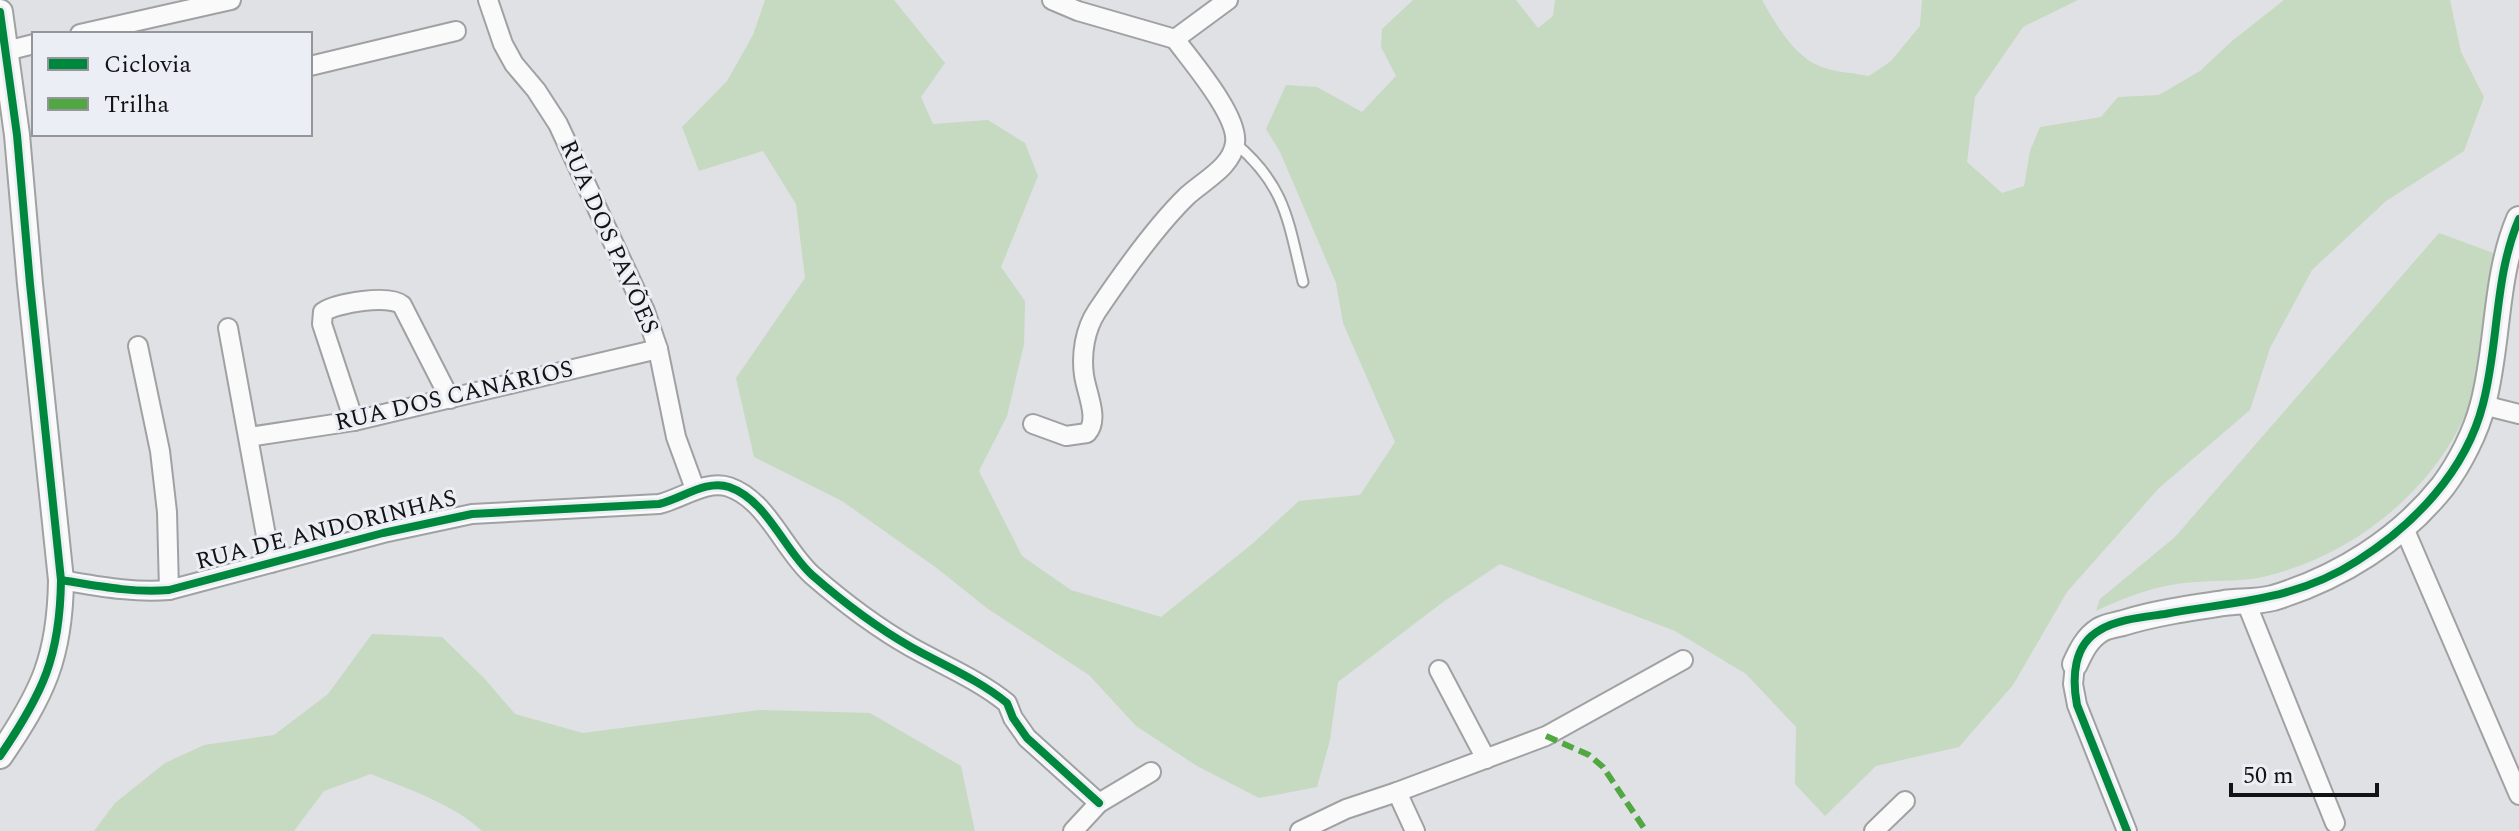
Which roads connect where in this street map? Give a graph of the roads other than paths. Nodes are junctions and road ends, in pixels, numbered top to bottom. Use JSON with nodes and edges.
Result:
{"nodes":[{"id":1,"x":231,"y":0,"type":"edge"},
{"id":2,"x":488,"y":0,"type":"edge"},
{"id":3,"x":1052,"y":0,"type":"edge"},
{"id":4,"x":1228,"y":0,"type":"edge"},
{"id":5,"x":0,"y":12,"type":"edge"},
{"id":6,"x":456,"y":31,"type":"dead end"},
{"id":7,"x":89,"y":32,"type":"edge"},
{"id":8,"x":1175,"y":39,"type":"junction"},
{"id":9,"x":32,"y":44,"type":"edge"},
{"id":10,"x":6,"y":51,"type":"junction"},
{"id":11,"x":312,"y":66,"type":"edge"},
{"id":12,"x":26,"y":133,"type":"edge"},
{"id":13,"x":1235,"y":143,"type":"junction"},
{"id":14,"x":2519,"y":219,"type":"edge"},
{"id":15,"x":1303,"y":282,"type":"dead end"},
{"id":16,"x":228,"y":328,"type":"dead end"},
{"id":17,"x":138,"y":346,"type":"dead end"},
{"id":18,"x":658,"y":349,"type":"junction"},
{"id":19,"x":450,"y":399,"type":"junction"},
{"id":20,"x":2483,"y":405,"type":"junction"},
{"id":21,"x":2519,"y":414,"type":"edge"},
{"id":22,"x":354,"y":421,"type":"junction"},
{"id":23,"x":1033,"y":424,"type":"dead end"},
{"id":24,"x":249,"y":437,"type":"junction"},
{"id":25,"x":695,"y":489,"type":"junction"},
{"id":26,"x":2404,"y":528,"type":"junction"},
{"id":27,"x":271,"y":563,"type":"junction"},
{"id":28,"x":61,"y":580,"type":"junction"},
{"id":29,"x":169,"y":590,"type":"junction"},
{"id":30,"x":2246,"y":602,"type":"junction"},
{"id":31,"x":1683,"y":660,"type":"dead end"},
{"id":32,"x":2075,"y":664,"type":"joint"},
{"id":33,"x":1439,"y":670,"type":"dead end"},
{"id":34,"x":0,"y":756,"type":"edge"},
{"id":35,"x":1486,"y":759,"type":"junction"},
{"id":36,"x":1151,"y":772,"type":"dead end"},
{"id":37,"x":1397,"y":792,"type":"junction"},
{"id":38,"x":2519,"y":795,"type":"edge"},
{"id":39,"x":1905,"y":801,"type":"dead end"},
{"id":40,"x":1099,"y":803,"type":"junction"},
{"id":41,"x":2335,"y":823,"type":"dead end"},
{"id":42,"x":1073,"y":831,"type":"edge"},
{"id":43,"x":1300,"y":831,"type":"edge"},
{"id":44,"x":1415,"y":831,"type":"edge"},
{"id":45,"x":1874,"y":831,"type":"edge"},
{"id":46,"x":2127,"y":831,"type":"edge"}],
"edges":[{"from":1,"to":7,"type":"street"},
{"from":2,"to":18,"type":"street","name":"RUA DOS PAVÕES"},
{"from":3,"to":8,"type":"street"},
{"from":4,"to":8,"type":"street"},
{"from":5,"to":10,"type":"street"},
{"from":6,"to":11,"type":"street"},
{"from":8,"to":13,"type":"street"},
{"from":9,"to":10,"type":"street"},
{"from":10,"to":12,"type":"street"},
{"from":12,"to":28,"type":"street"},
{"from":13,"to":15,"type":"lane"},
{"from":13,"to":23,"type":"street"},
{"from":14,"to":20,"type":"street"},
{"from":16,"to":24,"type":"street"},
{"from":17,"to":29,"type":"street"},
{"from":18,"to":19,"type":"street","name":"RUA DOS CANÁRIOS"},
{"from":18,"to":25,"type":"street","name":"RUA DOS PAVÕES"},
{"from":19,"to":22,"type":"street","name":"RUA DOS CANÁRIOS"},
{"from":19,"to":22,"type":"street"},
{"from":20,"to":21,"type":"street"},
{"from":20,"to":26,"type":"street"},
{"from":22,"to":24,"type":"street","name":"RUA DOS CANÁRIOS"},
{"from":24,"to":27,"type":"street"},
{"from":25,"to":27,"type":"street","name":"RUA DE ANDORINHAS"},
{"from":25,"to":40,"type":"street"},
{"from":26,"to":30,"type":"street"},
{"from":26,"to":38,"type":"street"},
{"from":27,"to":29,"type":"street","name":"RUA DE ANDORINHAS"},
{"from":28,"to":29,"type":"street","name":"RUA DE ANDORINHAS"},
{"from":28,"to":34,"type":"street"},
{"from":30,"to":32,"type":"street"},
{"from":30,"to":41,"type":"street"},
{"from":31,"to":35,"type":"street"},
{"from":32,"to":46,"type":"street"},
{"from":33,"to":35,"type":"street"},
{"from":35,"to":37,"type":"street"},
{"from":36,"to":40,"type":"street"},
{"from":37,"to":43,"type":"street"},
{"from":37,"to":44,"type":"street"},
{"from":39,"to":45,"type":"street"},
{"from":40,"to":42,"type":"street"}]}
